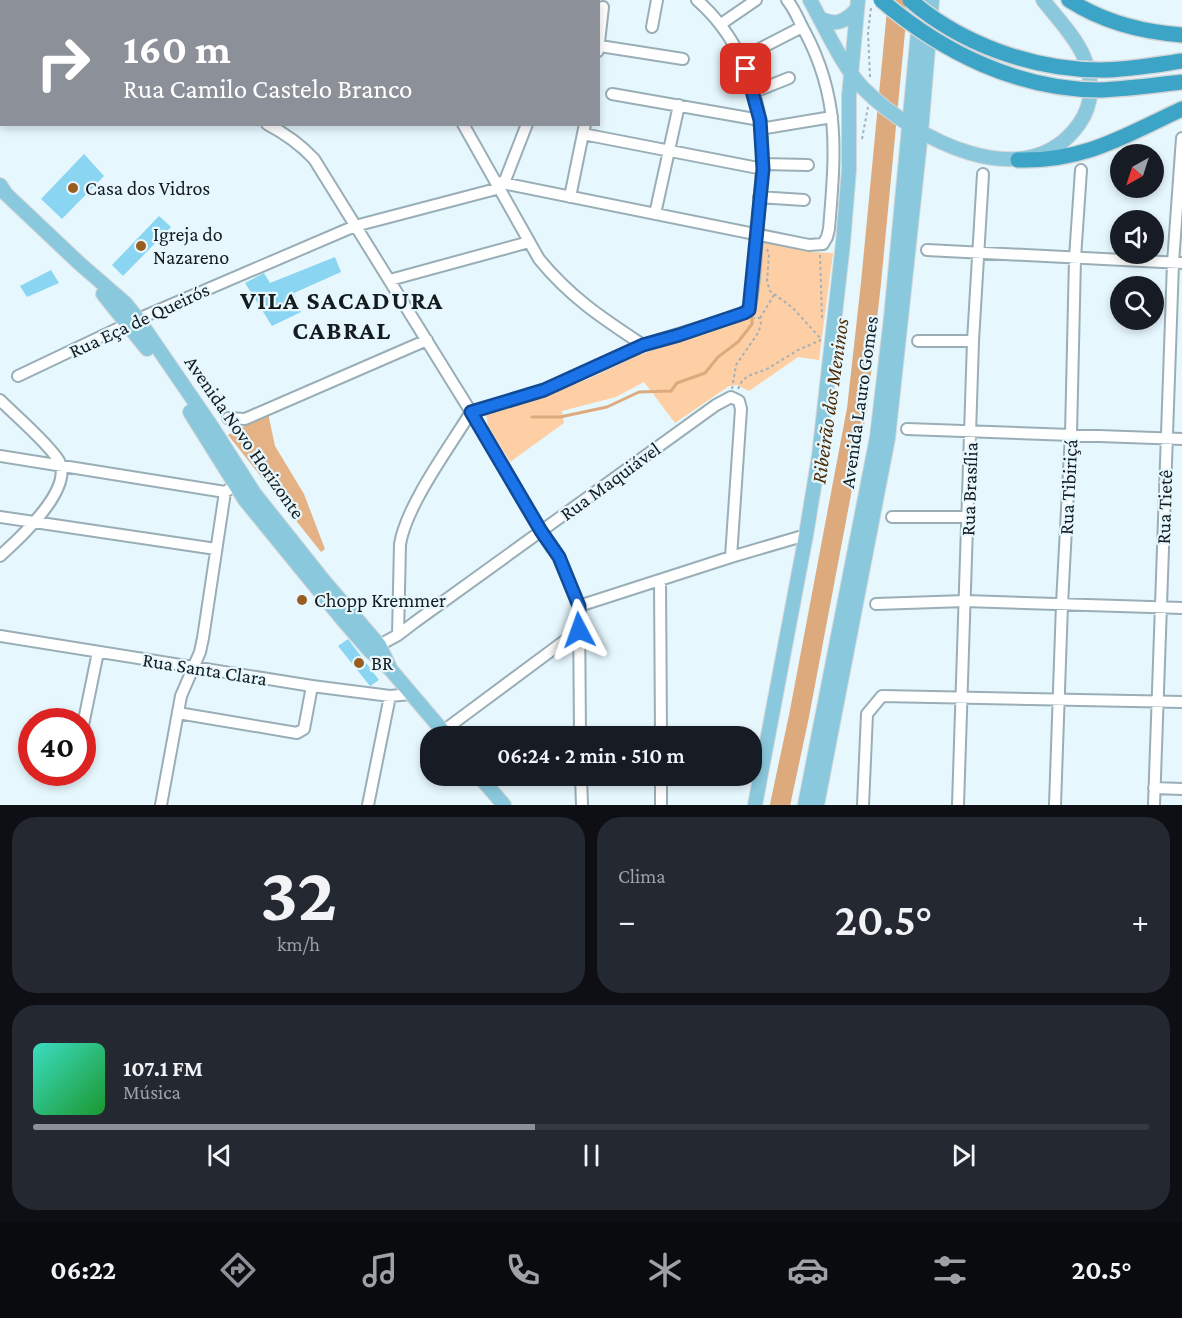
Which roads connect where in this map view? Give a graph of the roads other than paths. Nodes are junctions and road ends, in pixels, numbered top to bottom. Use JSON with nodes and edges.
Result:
{"nodes":[{"id":1,"x":657,"y":0,"type":"edge"},
{"id":2,"x":697,"y":0,"type":"edge"},
{"id":3,"x":756,"y":0,"type":"edge"},
{"id":4,"x":787,"y":0,"type":"edge"},
{"id":5,"x":810,"y":0,"type":"edge"},
{"id":6,"x":881,"y":0,"type":"edge"},
{"id":7,"x":910,"y":0,"type":"edge"},
{"id":8,"x":921,"y":0,"type":"edge"},
{"id":9,"x":932,"y":0,"type":"edge"},
{"id":10,"x":1042,"y":0,"type":"edge"},
{"id":11,"x":1069,"y":0,"type":"edge"},
{"id":12,"x":857,"y":5,"type":"edge"},
{"id":13,"x":603,"y":7,"type":"dead end"},
{"id":14,"x":820,"y":18,"type":"junction"},
{"id":15,"x":721,"y":24,"type":"junction"},
{"id":16,"x":652,"y":27,"type":"dead end"},
{"id":17,"x":802,"y":27,"type":"junction"},
{"id":18,"x":1182,"y":35,"type":"edge"},
{"id":19,"x":600,"y":38,"type":"edge"},
{"id":20,"x":600,"y":48,"type":"edge"},
{"id":21,"x":742,"y":58,"type":"junction"},
{"id":22,"x":683,"y":59,"type":"dead end"},
{"id":23,"x":1182,"y":61,"type":"edge"},
{"id":24,"x":850,"y":70,"type":"junction"},
{"id":25,"x":789,"y":78,"type":"dead end"},
{"id":26,"x":1182,"y":82,"type":"edge"},
{"id":27,"x":754,"y":92,"type":"junction"},
{"id":28,"x":612,"y":94,"type":"dead end"},
{"id":29,"x":871,"y":96,"type":"junction"},
{"id":30,"x":679,"y":105,"type":"junction"},
{"id":31,"x":1182,"y":109,"type":"edge"},
{"id":32,"x":832,"y":117,"type":"junction"},
{"id":33,"x":848,"y":121,"type":"junction"},
{"id":34,"x":760,"y":124,"type":"junction"},
{"id":35,"x":271,"y":126,"type":"edge"},
{"id":36,"x":464,"y":126,"type":"edge"},
{"id":37,"x":526,"y":126,"type":"edge"},
{"id":38,"x":915,"y":128,"type":"junction"},
{"id":39,"x":584,"y":129,"type":"edge"},
{"id":40,"x":1182,"y":138,"type":"edge"},
{"id":41,"x":669,"y":150,"type":"junction"},
{"id":42,"x":1017,"y":160,"type":"junction"},
{"id":43,"x":808,"y":165,"type":"dead end"},
{"id":44,"x":762,"y":167,"type":"junction"},
{"id":45,"x":1082,"y":170,"type":"dead end"},
{"id":46,"x":983,"y":174,"type":"dead end"},
{"id":47,"x":0,"y":185,"type":"edge"},
{"id":48,"x":500,"y":185,"type":"junction"},
{"id":49,"x":570,"y":196,"type":"junction"},
{"id":50,"x":759,"y":197,"type":"junction"},
{"id":51,"x":804,"y":200,"type":"dead end"},
{"id":52,"x":655,"y":214,"type":"junction"},
{"id":53,"x":355,"y":226,"type":"junction"},
{"id":54,"x":759,"y":235,"type":"junction"},
{"id":55,"x":529,"y":243,"type":"junction"},
{"id":56,"x":927,"y":250,"type":"dead end"},
{"id":57,"x":978,"y":253,"type":"junction"},
{"id":58,"x":1075,"y":258,"type":"junction"},
{"id":59,"x":1178,"y":263,"type":"edge"},
{"id":60,"x":390,"y":280,"type":"junction"},
{"id":61,"x":133,"y":321,"type":"junction"},
{"id":62,"x":427,"y":340,"type":"junction"},
{"id":63,"x":918,"y":340,"type":"dead end"},
{"id":64,"x":974,"y":341,"type":"junction"},
{"id":65,"x":643,"y":345,"type":"junction"},
{"id":66,"x":18,"y":376,"type":"dead end"},
{"id":67,"x":0,"y":400,"type":"edge"},
{"id":68,"x":471,"y":412,"type":"junction"},
{"id":69,"x":228,"y":418,"type":"dead end"},
{"id":70,"x":907,"y":429,"type":"dead end"},
{"id":71,"x":971,"y":431,"type":"junction"},
{"id":72,"x":1071,"y":434,"type":"junction"},
{"id":73,"x":1166,"y":438,"type":"junction"},
{"id":74,"x":1182,"y":439,"type":"edge"},
{"id":75,"x":0,"y":456,"type":"edge"},
{"id":76,"x":61,"y":466,"type":"junction"},
{"id":77,"x":231,"y":488,"type":"junction"},
{"id":78,"x":0,"y":517,"type":"edge"},
{"id":79,"x":892,"y":517,"type":"dead end"},
{"id":80,"x":969,"y":517,"type":"junction"},
{"id":81,"x":35,"y":523,"type":"junction"},
{"id":82,"x":541,"y":531,"type":"junction"},
{"id":83,"x":806,"y":535,"type":"junction"},
{"id":84,"x":216,"y":549,"type":"junction"},
{"id":85,"x":0,"y":556,"type":"edge"},
{"id":86,"x":731,"y":557,"type":"junction"},
{"id":87,"x":660,"y":580,"type":"junction"},
{"id":88,"x":965,"y":601,"type":"junction"},
{"id":89,"x":876,"y":604,"type":"dead end"},
{"id":90,"x":1062,"y":604,"type":"junction"},
{"id":91,"x":579,"y":606,"type":"junction"},
{"id":92,"x":1160,"y":608,"type":"junction"},
{"id":93,"x":1182,"y":608,"type":"edge"},
{"id":94,"x":579,"y":630,"type":"junction"},
{"id":95,"x":398,"y":635,"type":"junction"},
{"id":96,"x":0,"y":636,"type":"edge"},
{"id":97,"x":374,"y":647,"type":"junction"},
{"id":98,"x":98,"y":652,"type":"junction"},
{"id":99,"x":193,"y":666,"type":"junction"},
{"id":100,"x":312,"y":686,"type":"junction"},
{"id":101,"x":411,"y":694,"type":"junction"},
{"id":102,"x":390,"y":696,"type":"junction"},
{"id":103,"x":963,"y":696,"type":"junction"},
{"id":104,"x":1060,"y":700,"type":"junction"},
{"id":105,"x":1158,"y":701,"type":"junction"},
{"id":106,"x":1182,"y":702,"type":"edge"},
{"id":107,"x":87,"y":708,"type":"edge"},
{"id":108,"x":178,"y":713,"type":"junction"},
{"id":109,"x":438,"y":726,"type":"edge"},
{"id":110,"x":455,"y":726,"type":"edge"},
{"id":111,"x":580,"y":726,"type":"edge"},
{"id":112,"x":661,"y":726,"type":"edge"},
{"id":113,"x":488,"y":786,"type":"edge"},
{"id":114,"x":581,"y":786,"type":"edge"},
{"id":115,"x":661,"y":786,"type":"edge"},
{"id":116,"x":1154,"y":788,"type":"junction"},
{"id":117,"x":1182,"y":789,"type":"edge"},
{"id":118,"x":161,"y":805,"type":"edge"},
{"id":119,"x":368,"y":805,"type":"edge"},
{"id":120,"x":504,"y":805,"type":"edge"},
{"id":121,"x":582,"y":805,"type":"edge"},
{"id":122,"x":661,"y":805,"type":"edge"},
{"id":123,"x":755,"y":805,"type":"edge"},
{"id":124,"x":805,"y":805,"type":"edge"},
{"id":125,"x":817,"y":805,"type":"edge"},
{"id":126,"x":863,"y":805,"type":"edge"},
{"id":127,"x":958,"y":805,"type":"edge"},
{"id":128,"x":1055,"y":805,"type":"edge"},
{"id":129,"x":1154,"y":805,"type":"edge"}],
"edges":[{"from":1,"to":16,"type":"street"},
{"from":2,"to":15,"type":"street"},
{"from":3,"to":15,"type":"street"},
{"from":4,"to":17,"type":"street"},
{"from":5,"to":14,"type":"main road"},
{"from":6,"to":26,"type":"highway","bridge":true},
{"from":7,"to":23,"type":"highway","bridge":true},
{"from":8,"to":38,"type":"main road","name":"Avenida Lauro Gomes"},
{"from":9,"to":38,"type":"main road","name":"Avenida Lauro Gomes"},
{"from":10,"to":42,"type":"main road"},
{"from":11,"to":18,"type":"highway"},
{"from":12,"to":14,"type":"main road"},
{"from":12,"to":24,"type":"main road","name":"Avenida Lauro Gomes"},
{"from":13,"to":19,"type":"street"},
{"from":14,"to":24,"type":"main road"},
{"from":15,"to":21,"type":"street"},
{"from":17,"to":21,"type":"street"},
{"from":17,"to":32,"type":"street"},
{"from":20,"to":22,"type":"street"},
{"from":21,"to":27,"type":"street"},
{"from":24,"to":29,"type":"main road"},
{"from":24,"to":33,"type":"main road","name":"Avenida Lauro Gomes"},
{"from":25,"to":27,"type":"street"},
{"from":27,"to":34,"type":"street"},
{"from":28,"to":30,"type":"street"},
{"from":29,"to":33,"type":"main road"},
{"from":29,"to":38,"type":"main road"},
{"from":30,"to":34,"type":"street"},
{"from":30,"to":41,"type":"street"},
{"from":31,"to":42,"type":"highway"},
{"from":32,"to":34,"type":"street"},
{"from":32,"to":54,"type":"street"},
{"from":33,"to":83,"type":"main road","name":"Avenida Lauro Gomes"},
{"from":34,"to":44,"type":"street"},
{"from":35,"to":53,"type":"street"},
{"from":36,"to":48,"type":"street"},
{"from":37,"to":48,"type":"street"},
{"from":38,"to":42,"type":"main road"},
{"from":38,"to":124,"type":"main road","name":"Avenida Lauro Gomes"},
{"from":38,"to":125,"type":"main road","name":"Avenida Lauro Gomes"},
{"from":39,"to":41,"type":"street"},
{"from":39,"to":49,"type":"street"},
{"from":40,"to":59,"type":"street","name":"Rua Tietê"},
{"from":41,"to":44,"type":"street"},
{"from":41,"to":52,"type":"street"},
{"from":43,"to":44,"type":"street"},
{"from":44,"to":50,"type":"street"},
{"from":45,"to":58,"type":"street","name":"Rua Tibiriçá"},
{"from":46,"to":57,"type":"street","name":"Rua Brasília"},
{"from":47,"to":61,"type":"main road","name":"Avenida Novo Horizonte"},
{"from":48,"to":49,"type":"street"},
{"from":48,"to":53,"type":"street","name":"Rua Eça de Queirós"},
{"from":48,"to":55,"type":"street"},
{"from":49,"to":52,"type":"street"},
{"from":50,"to":51,"type":"street"},
{"from":50,"to":54,"type":"street"},
{"from":52,"to":54,"type":"street"},
{"from":53,"to":60,"type":"street"},
{"from":53,"to":61,"type":"street","name":"Rua Eça de Queirós"},
{"from":54,"to":65,"type":"street"},
{"from":55,"to":60,"type":"street"},
{"from":55,"to":65,"type":"street"},
{"from":56,"to":57,"type":"street"},
{"from":57,"to":58,"type":"street"},
{"from":57,"to":64,"type":"street","name":"Rua Brasília"},
{"from":58,"to":59,"type":"street"},
{"from":58,"to":72,"type":"street","name":"Rua Tibiriçá"},
{"from":59,"to":73,"type":"street","name":"Rua Tietê"},
{"from":60,"to":62,"type":"street"},
{"from":61,"to":66,"type":"street","name":"Rua Eça de Queirós"},
{"from":61,"to":77,"type":"main road","name":"Avenida Novo Horizonte"},
{"from":61,"to":97,"type":"main road","name":"Avenida Novo Horizonte"},
{"from":62,"to":68,"type":"street"},
{"from":62,"to":69,"type":"street"},
{"from":63,"to":64,"type":"street"},
{"from":64,"to":71,"type":"street","name":"Rua Brasília"},
{"from":65,"to":68,"type":"street"},
{"from":67,"to":76,"type":"street"},
{"from":68,"to":82,"type":"street"},
{"from":68,"to":95,"type":"street"},
{"from":70,"to":71,"type":"street"},
{"from":71,"to":72,"type":"street"},
{"from":71,"to":80,"type":"street","name":"Rua Brasília"},
{"from":72,"to":73,"type":"street"},
{"from":72,"to":90,"type":"street","name":"Rua Tibiriçá"},
{"from":73,"to":74,"type":"street"},
{"from":73,"to":92,"type":"street","name":"Rua Tietê"},
{"from":75,"to":76,"type":"street"},
{"from":76,"to":77,"type":"street"},
{"from":76,"to":81,"type":"street"},
{"from":77,"to":84,"type":"street"},
{"from":77,"to":97,"type":"main road","name":"Avenida Novo Horizonte"},
{"from":78,"to":81,"type":"street"},
{"from":79,"to":80,"type":"street"},
{"from":80,"to":88,"type":"street","name":"Rua Brasília"},
{"from":81,"to":84,"type":"street"},
{"from":81,"to":85,"type":"street"},
{"from":82,"to":86,"type":"street","name":"Rua Maquiável"},
{"from":82,"to":91,"type":"street"},
{"from":82,"to":95,"type":"street","name":"Rua Maquiável"},
{"from":83,"to":86,"type":"street"},
{"from":83,"to":123,"type":"main road","name":"Avenida Lauro Gomes"},
{"from":84,"to":99,"type":"street"},
{"from":86,"to":87,"type":"street"},
{"from":87,"to":91,"type":"street"},
{"from":87,"to":112,"type":"street"},
{"from":88,"to":89,"type":"street"},
{"from":88,"to":90,"type":"street"},
{"from":88,"to":103,"type":"street","name":"Rua Brasília"},
{"from":90,"to":92,"type":"street"},
{"from":90,"to":104,"type":"street","name":"Rua Tibiriçá"},
{"from":91,"to":94,"type":"street"},
{"from":92,"to":93,"type":"street"},
{"from":92,"to":105,"type":"street","name":"Rua Tietê"},
{"from":94,"to":110,"type":"street"},
{"from":94,"to":111,"type":"street"},
{"from":95,"to":97,"type":"street","name":"Rua Maquiável"},
{"from":96,"to":98,"type":"street","name":"Rua Santa Clara"},
{"from":97,"to":101,"type":"main road","name":"Avenida Novo Horizonte"},
{"from":98,"to":99,"type":"street","name":"Rua Santa Clara"},
{"from":98,"to":107,"type":"street"},
{"from":99,"to":100,"type":"street","name":"Rua Santa Clara"},
{"from":99,"to":108,"type":"street"},
{"from":100,"to":102,"type":"street","name":"Rua Santa Clara"},
{"from":100,"to":108,"type":"street"},
{"from":101,"to":102,"type":"street","name":"Rua Santa Clara"},
{"from":101,"to":109,"type":"main road","name":"Avenida Novo Horizonte"},
{"from":102,"to":119,"type":"street"},
{"from":103,"to":104,"type":"street"},
{"from":103,"to":126,"type":"street"},
{"from":103,"to":127,"type":"street","name":"Rua Brasília"},
{"from":104,"to":105,"type":"street"},
{"from":104,"to":128,"type":"street","name":"Rua Tibiriçá"},
{"from":105,"to":106,"type":"street"},
{"from":105,"to":116,"type":"street","name":"Rua Tietê"},
{"from":108,"to":118,"type":"street"},
{"from":113,"to":120,"type":"main road"},
{"from":114,"to":121,"type":"street"},
{"from":115,"to":122,"type":"street"},
{"from":116,"to":117,"type":"street"},
{"from":116,"to":129,"type":"street","name":"Rua Tietê"}]}
